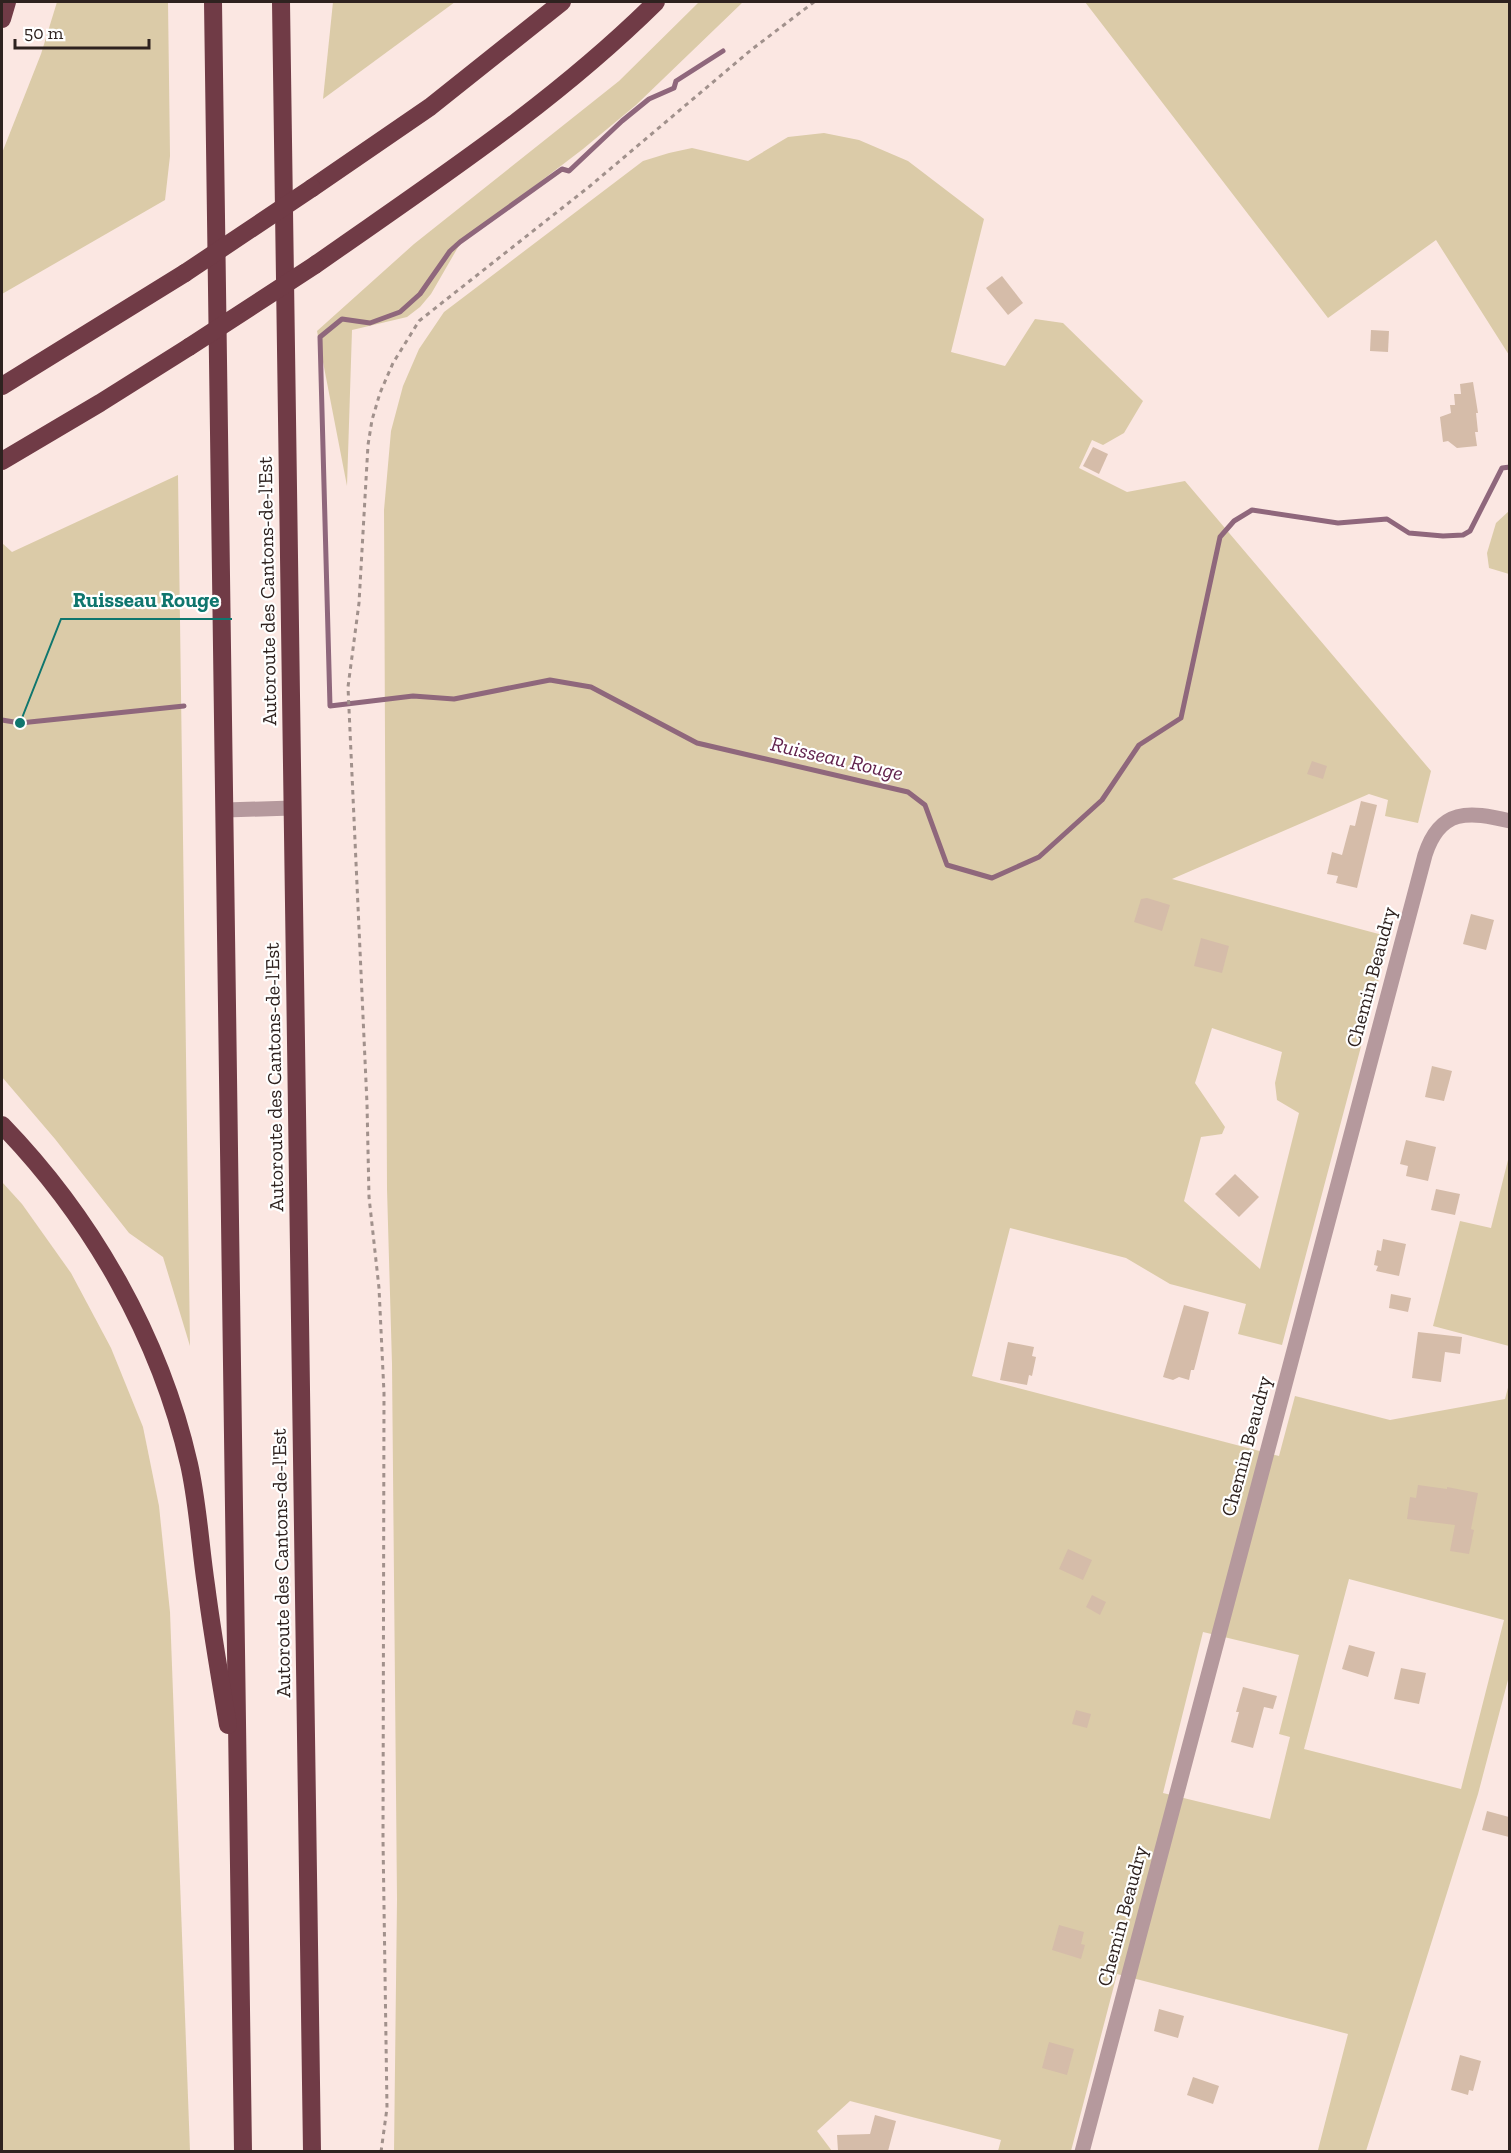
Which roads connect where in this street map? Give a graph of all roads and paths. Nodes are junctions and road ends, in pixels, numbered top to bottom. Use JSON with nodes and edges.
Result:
{"nodes":[{"id":1,"x":7,"y":2,"type":"edge"},
{"id":2,"x":213,"y":2,"type":"edge"},
{"id":3,"x":281,"y":2,"type":"edge"},
{"id":4,"x":562,"y":2,"type":"edge"},
{"id":5,"x":656,"y":2,"type":"edge"},
{"id":6,"x":814,"y":2,"type":"edge"},
{"id":7,"x":2,"y":19,"type":"edge"},
{"id":8,"x":2,"y":386,"type":"edge"},
{"id":9,"x":2,"y":461,"type":"edge"},
{"id":10,"x":292,"y":808,"type":"junction"},
{"id":11,"x":225,"y":810,"type":"junction"},
{"id":12,"x":1509,"y":822,"type":"edge"},
{"id":13,"x":2,"y":1125,"type":"edge"},
{"id":14,"x":237,"y":1786,"type":"junction"},
{"id":15,"x":243,"y":2151,"type":"edge"},
{"id":16,"x":312,"y":2151,"type":"edge"},
{"id":17,"x":381,"y":2151,"type":"edge"},
{"id":18,"x":1082,"y":2151,"type":"edge"}],
"edges":[{"from":1,"to":7,"type":"highway"},
{"from":2,"to":11,"type":"highway"},
{"from":3,"to":10,"type":"highway","name":"Autoroute des Cantons-de-l'Est"},
{"from":4,"to":8,"type":"highway","bridge":true},
{"from":5,"to":9,"type":"highway","bridge":true},
{"from":6,"to":17,"type":"path"},
{"from":10,"to":11,"type":"street"},
{"from":10,"to":16,"type":"highway","name":"Autoroute des Cantons-de-l'Est"},
{"from":11,"to":14,"type":"highway"},
{"from":12,"to":18,"type":"street","name":"Chemin Beaudry"},
{"from":13,"to":14,"type":"highway"},
{"from":14,"to":15,"type":"highway"}]}
